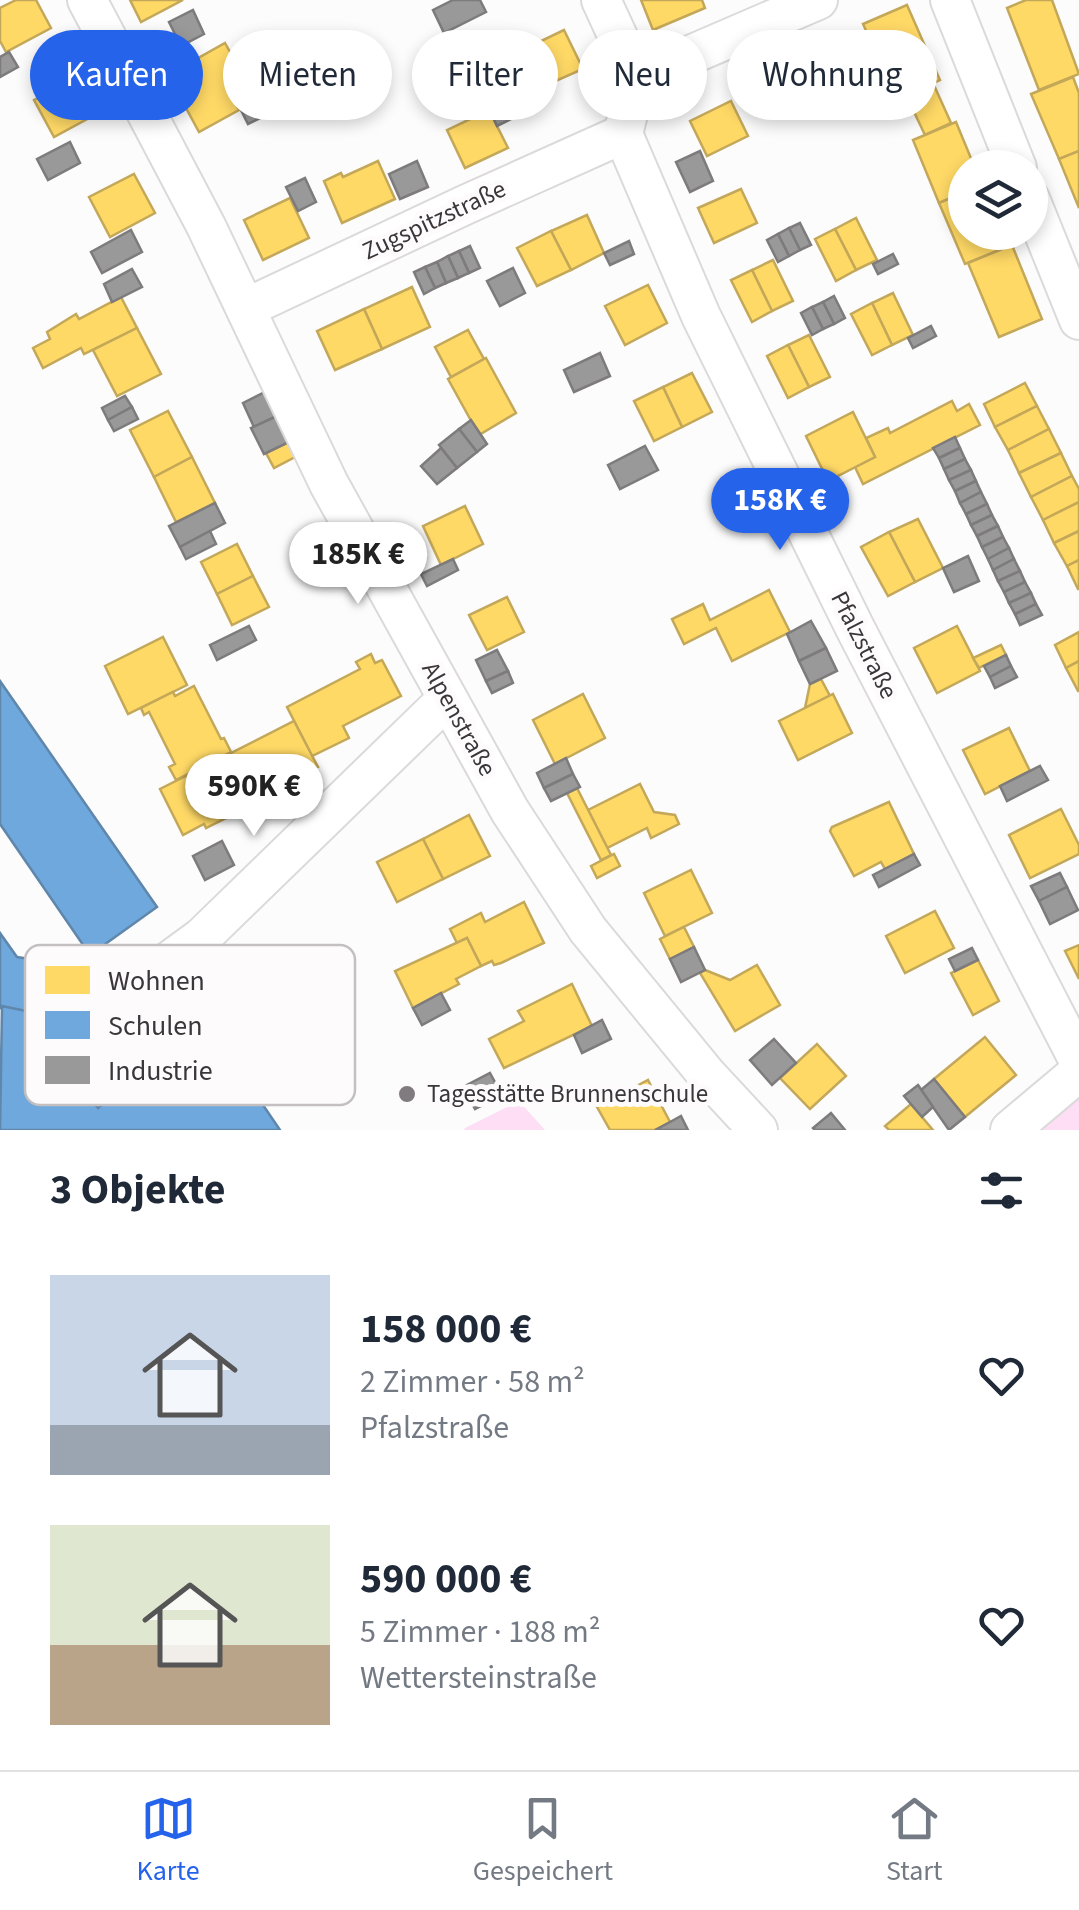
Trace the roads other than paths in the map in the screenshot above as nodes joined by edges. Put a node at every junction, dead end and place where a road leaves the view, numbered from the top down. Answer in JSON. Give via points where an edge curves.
{"nodes":[{"id":1,"x":87,"y":0,"type":"edge"},
{"id":2,"x":602,"y":0,"type":"edge"},
{"id":3,"x":818,"y":0,"type":"edge"},
{"id":4,"x":950,"y":0,"type":"edge"},
{"id":5,"x":615,"y":30,"type":"edge"},
{"id":6,"x":707,"y":48,"type":"edge"},
{"id":7,"x":626,"y":120,"type":"edge"},
{"id":8,"x":623,"y":134,"type":"junction"},
{"id":9,"x":1010,"y":150,"type":"edge"},
{"id":10,"x":1048,"y":243,"type":"edge"},
{"id":11,"x":246,"y":308,"type":"junction"},
{"id":12,"x":1079,"y":320,"type":"edge"},
{"id":13,"x":447,"y":699,"type":"junction"},
{"id":14,"x":191,"y":945,"type":"edge"},
{"id":15,"x":1079,"y":1061,"type":"edge"},
{"id":16,"x":1079,"y":1072,"type":"edge"},
{"id":17,"x":758,"y":1130,"type":"edge"},
{"id":18,"x":1010,"y":1130,"type":"edge"}],
"edges":[{"from":1,"to":11,"type":"street","name":"Alpenstraße"},
{"from":2,"to":5,"type":"street"},
{"from":3,"to":6,"type":"street"},
{"from":4,"to":9,"type":"street"},
{"from":7,"to":8,"type":"street"},
{"from":8,"to":11,"type":"street","name":"Zugspitzstraße"},
{"from":8,"to":15,"type":"street","name":"Pfalzstraße","via":[[701,316]]},
{"from":10,"to":12,"type":"street"},
{"from":11,"to":13,"type":"street","name":"Alpenstraße","via":[[329,484]]},
{"from":13,"to":14,"type":"street"},
{"from":13,"to":17,"type":"street","name":"Alpenstraße","via":[[588,930]]},
{"from":16,"to":18,"type":"street"}]}
